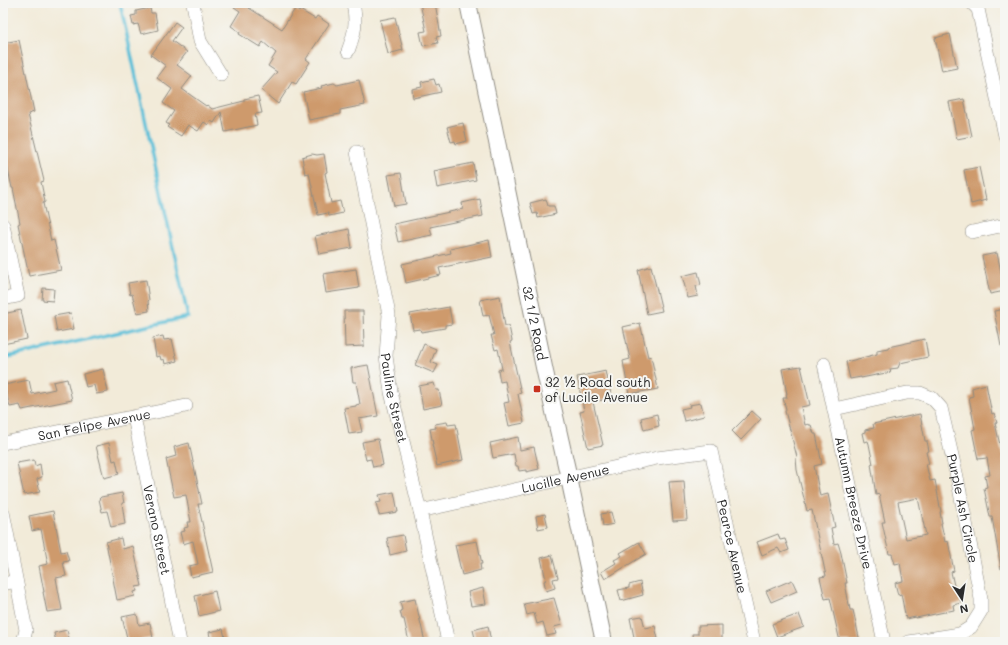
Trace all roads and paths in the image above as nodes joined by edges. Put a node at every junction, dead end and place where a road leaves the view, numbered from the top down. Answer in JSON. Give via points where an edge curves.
{"nodes":[{"id":1,"x":193,"y":3,"type":"edge"},
{"id":2,"x":353,"y":3,"type":"edge"},
{"id":3,"x":468,"y":3,"type":"edge"},
{"id":4,"x":972,"y":3,"type":"edge"},
{"id":5,"x":348,"y":51,"type":"dead end"},
{"id":6,"x":221,"y":75,"type":"dead end"},
{"id":7,"x":1005,"y":136,"type":"edge"},
{"id":8,"x":356,"y":152,"type":"dead end"},
{"id":9,"x":3,"y":225,"type":"edge"},
{"id":10,"x":1005,"y":225,"type":"edge"},
{"id":11,"x":972,"y":232,"type":"dead end"},
{"id":12,"x":3,"y":299,"type":"edge"},
{"id":13,"x":824,"y":364,"type":"dead end"},
{"id":14,"x":186,"y":406,"type":"dead end"},
{"id":15,"x":834,"y":409,"type":"junction"},
{"id":16,"x":134,"y":417,"type":"junction"},
{"id":17,"x":3,"y":444,"type":"edge"},
{"id":18,"x":711,"y":451,"type":"joint"},
{"id":19,"x":569,"y":478,"type":"junction"},
{"id":20,"x":420,"y":511,"type":"junction"},
{"id":21,"x":3,"y":512,"type":"edge"},
{"id":22,"x":16,"y":581,"type":"junction"},
{"id":23,"x":3,"y":584,"type":"edge"},
{"id":24,"x":23,"y":642,"type":"edge"},
{"id":25,"x":180,"y":642,"type":"edge"},
{"id":26,"x":448,"y":642,"type":"edge"},
{"id":27,"x":604,"y":642,"type":"edge"},
{"id":28,"x":754,"y":642,"type":"edge"},
{"id":29,"x":884,"y":642,"type":"edge"},
{"id":30,"x":909,"y":642,"type":"edge"}],
"edges":[{"from":1,"to":6,"type":"street","via":[[200,41]]},
{"from":2,"to":5,"type":"street","via":[[356,18],[354,35]]},
{"from":3,"to":19,"type":"street","name":"32 1/2 Road"},
{"from":4,"to":7,"type":"street","via":[[978,9]]},
{"from":8,"to":20,"type":"street","name":"Pauline Street","via":[[389,315],[386,356],[391,392]]},
{"from":9,"to":12,"type":"street","via":[[18,296]]},
{"from":10,"to":11,"type":"street"},
{"from":13,"to":15,"type":"street","name":"Autumn Breeze Drive"},
{"from":14,"to":16,"type":"street","name":"San Felipe Avenue"},
{"from":15,"to":29,"type":"street","name":"Autumn Breeze Drive"},
{"from":15,"to":30,"type":"street","name":"Purple Ash Circle","via":[[920,392],[932,398],[941,408],[981,599],[981,611],[971,627],[960,634]]},
{"from":16,"to":17,"type":"street","name":"San Felipe Avenue"},
{"from":16,"to":25,"type":"street","name":"Verano Street"},
{"from":18,"to":19,"type":"street","name":"Lucille Avenue","via":[[657,458]]},
{"from":18,"to":28,"type":"street","name":"Pearce Avenue"},
{"from":19,"to":20,"type":"street","name":"Lucille Avenue"},
{"from":19,"to":27,"type":"street","name":"32 1/2 Road"},
{"from":20,"to":26,"type":"street","name":"Pauline Street"},
{"from":21,"to":22,"type":"street"},
{"from":22,"to":23,"type":"street"},
{"from":22,"to":24,"type":"street","via":[[26,630]]}]}
